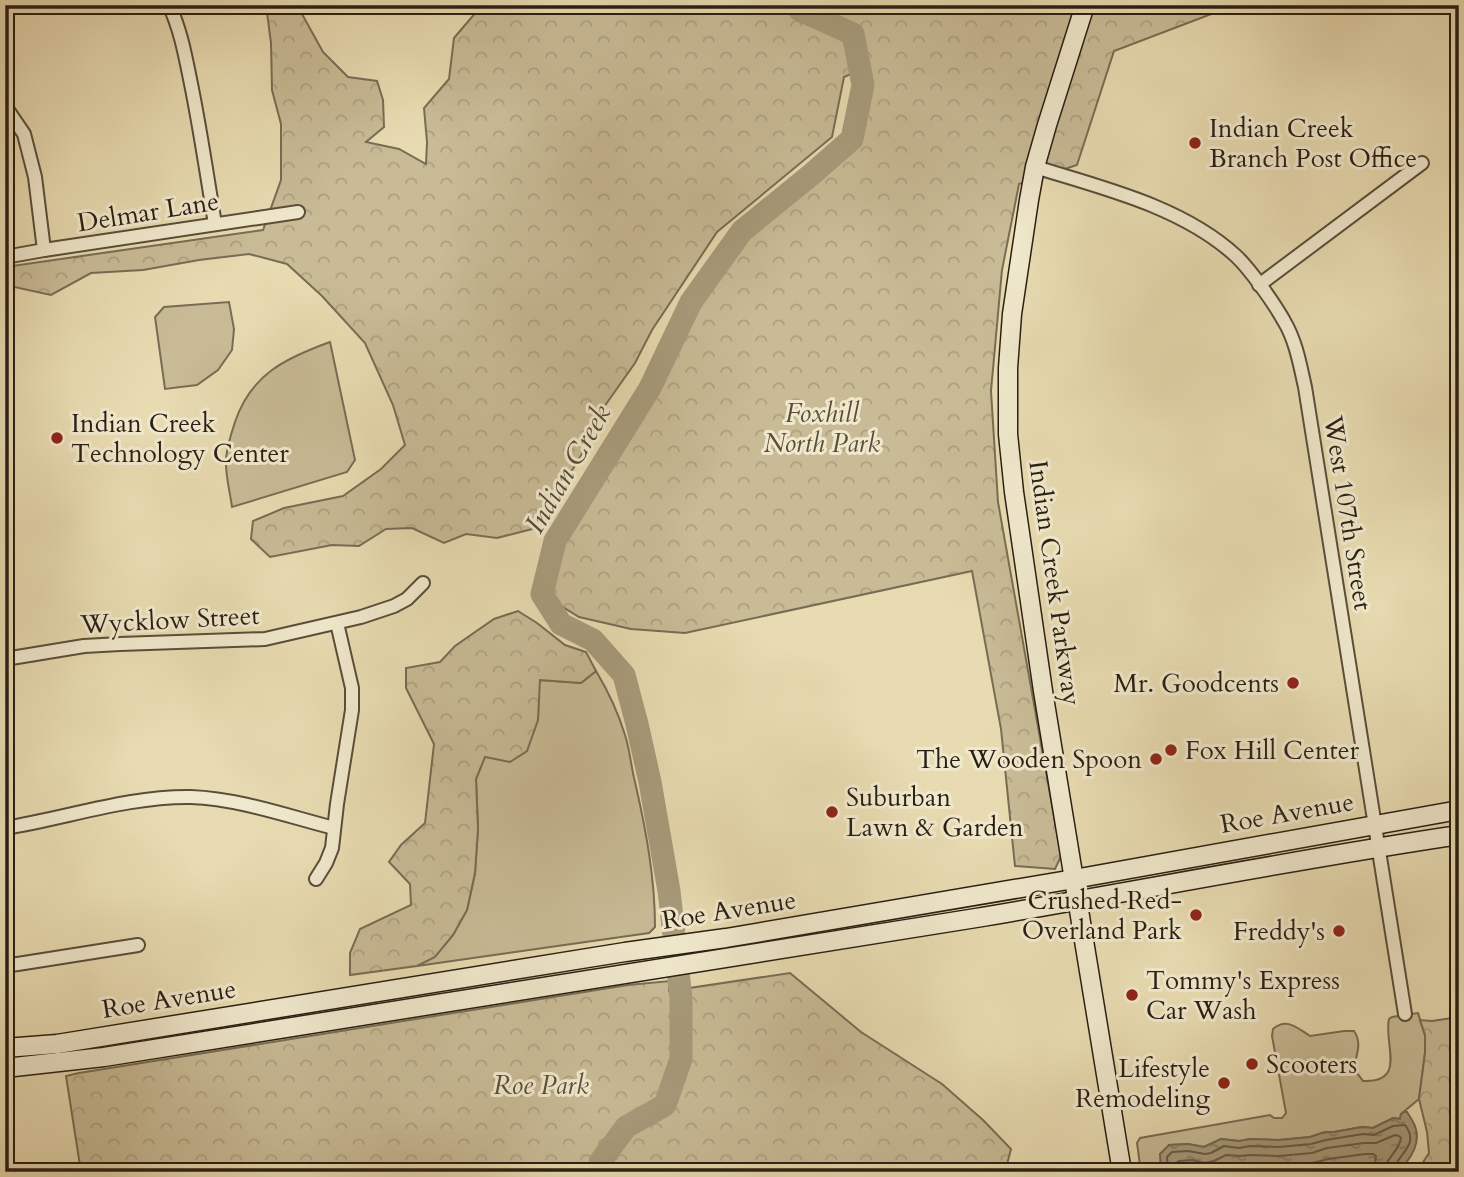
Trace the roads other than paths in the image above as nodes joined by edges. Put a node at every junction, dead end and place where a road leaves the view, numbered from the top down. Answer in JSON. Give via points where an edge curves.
{"nodes":[{"id":1,"x":169,"y":5,"type":"edge"},
{"id":2,"x":1085,"y":5,"type":"edge"},
{"id":3,"x":5,"y":106,"type":"edge"},
{"id":4,"x":1422,"y":163,"type":"dead end"},
{"id":5,"x":1035,"y":167,"type":"junction"},
{"id":6,"x":298,"y":212,"type":"dead end"},
{"id":7,"x":215,"y":224,"type":"junction"},
{"id":8,"x":44,"y":250,"type":"junction"},
{"id":9,"x":5,"y":257,"type":"edge"},
{"id":10,"x":1259,"y":285,"type":"junction"},
{"id":11,"x":423,"y":583,"type":"dead end"},
{"id":12,"x":337,"y":622,"type":"junction"},
{"id":13,"x":5,"y":659,"type":"edge"},
{"id":14,"x":1459,"y":810,"type":"edge"},
{"id":15,"x":1375,"y":824,"type":"junction"},
{"id":16,"x":5,"y":828,"type":"edge"},
{"id":17,"x":334,"y":828,"type":"junction"},
{"id":18,"x":1459,"y":835,"type":"edge"},
{"id":19,"x":1379,"y":848,"type":"junction"},
{"id":20,"x":1074,"y":879,"type":"junction"},
{"id":21,"x":316,"y":880,"type":"dead end"},
{"id":22,"x":1078,"y":901,"type":"junction"},
{"id":23,"x":138,"y":945,"type":"dead end"},
{"id":24,"x":5,"y":966,"type":"edge"},
{"id":25,"x":363,"y":994,"type":"junction"},
{"id":26,"x":1405,"y":1014,"type":"dead end"},
{"id":27,"x":361,"y":1016,"type":"junction"},
{"id":28,"x":5,"y":1048,"type":"edge"},
{"id":29,"x":5,"y":1068,"type":"edge"},
{"id":30,"x":1122,"y":1172,"type":"edge"}],
"edges":[{"from":1,"to":7,"type":"street","via":[[192,90]]},
{"from":2,"to":5,"type":"main road","name":"Indian Creek Parkway"},
{"from":3,"to":8,"type":"street","via":[[24,134],[33,166]]},
{"from":4,"to":10,"type":"street"},
{"from":5,"to":10,"type":"street","name":"West 107th Street","via":[[1180,217],[1237,257]]},
{"from":5,"to":20,"type":"main road","name":"Indian Creek Parkway","via":[[1012,314],[1008,434]]},
{"from":6,"to":7,"type":"street","name":"Delmar Lane"},
{"from":7,"to":8,"type":"street","name":"Delmar Lane"},
{"from":8,"to":9,"type":"street","name":"Delmar Lane"},
{"from":10,"to":15,"type":"street","name":"West 107th Street","via":[[1284,321],[1305,387]]},
{"from":11,"to":12,"type":"street","name":"Wycklow Street","via":[[394,606]]},
{"from":12,"to":13,"type":"street","name":"Wycklow Street","via":[[265,639],[96,645]]},
{"from":12,"to":17,"type":"street","via":[[352,688],[352,710]]},
{"from":14,"to":15,"type":"main road","name":"Roe Avenue"},
{"from":15,"to":19,"type":"street","name":"West 107th Street"},
{"from":15,"to":20,"type":"main road","name":"Roe Avenue"},
{"from":16,"to":17,"type":"street","via":[[132,802],[192,797],[240,803]]},
{"from":17,"to":21,"type":"street","via":[[326,863]]},
{"from":18,"to":19,"type":"main road","name":"Roe Avenue"},
{"from":19,"to":22,"type":"main road","name":"Roe Avenue"},
{"from":19,"to":26,"type":"street","name":"West 107th Street"},
{"from":20,"to":22,"type":"main road","name":"Indian Creek Parkway"},
{"from":20,"to":25,"type":"main road","name":"Roe Avenue"},
{"from":22,"to":27,"type":"main road","name":"Roe Avenue"},
{"from":22,"to":30,"type":"main road","name":"Indian Creek Parkway"},
{"from":23,"to":24,"type":"street"},
{"from":25,"to":27,"type":"main road"},
{"from":25,"to":28,"type":"main road","name":"Roe Avenue","via":[[57,1044]]},
{"from":27,"to":29,"type":"main road","name":"Roe Avenue"}]}
